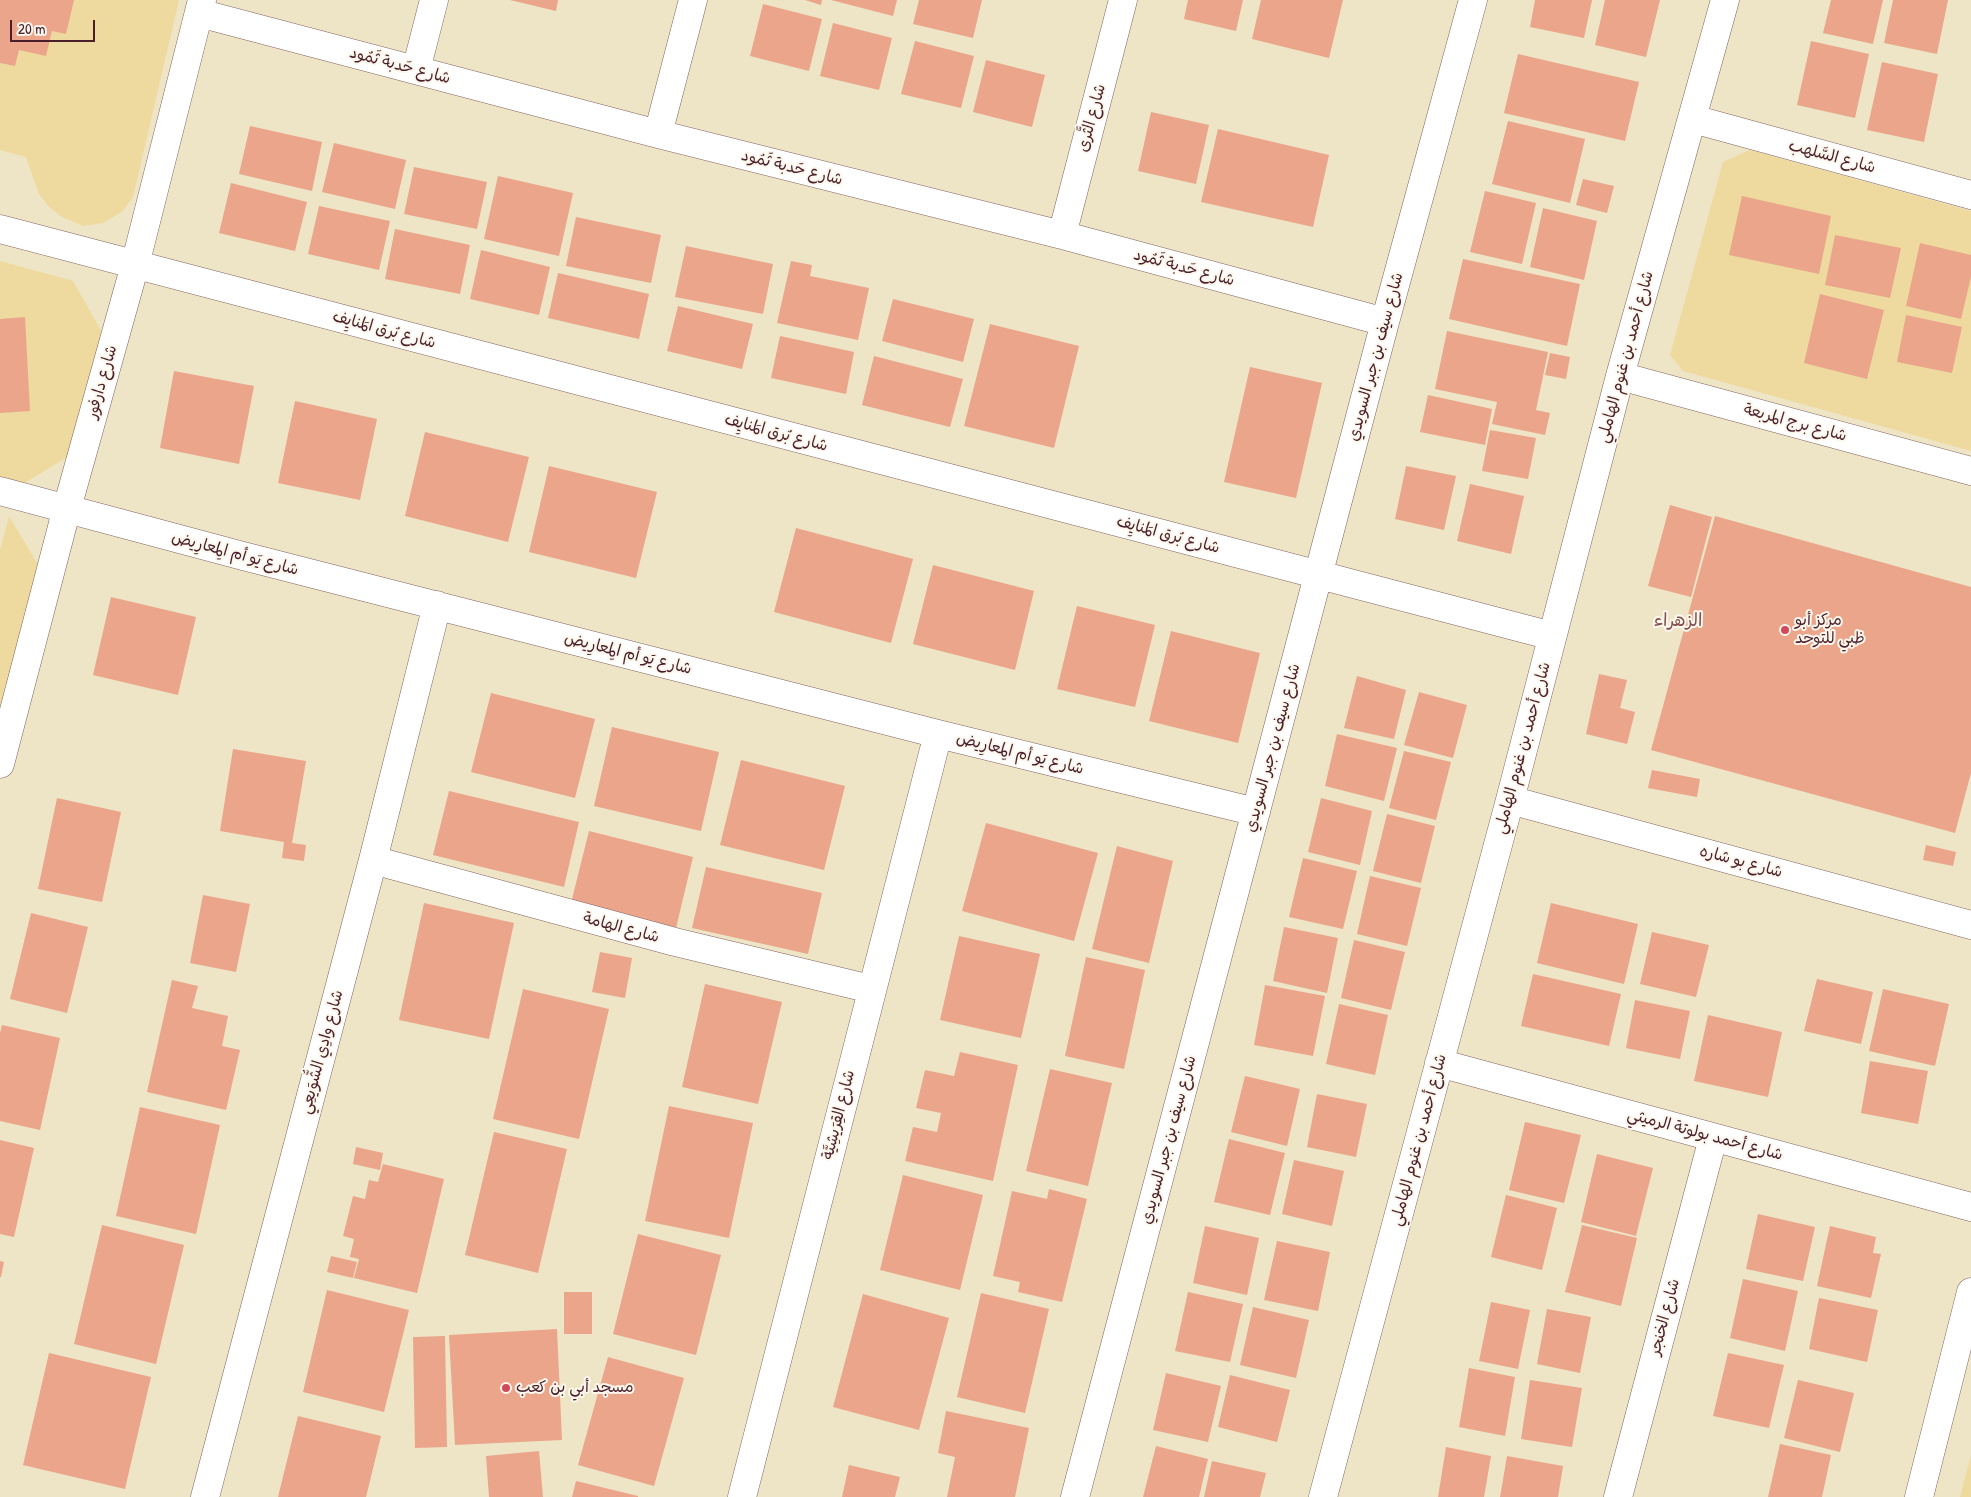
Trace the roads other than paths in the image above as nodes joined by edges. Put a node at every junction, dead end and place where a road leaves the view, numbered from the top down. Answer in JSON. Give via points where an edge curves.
{"nodes":[{"id":1,"x":434,"y":0,"type":"edge"},
{"id":2,"x":693,"y":0,"type":"edge"},
{"id":3,"x":1123,"y":0,"type":"edge"},
{"id":4,"x":1473,"y":0,"type":"edge"},
{"id":5,"x":1725,"y":0,"type":"edge"},
{"id":6,"x":200,"y":7,"type":"edge"},
{"id":7,"x":416,"y":70,"type":"junction"},
{"id":8,"x":1693,"y":119,"type":"junction"},
{"id":9,"x":658,"y":134,"type":"junction"},
{"id":10,"x":1970,"y":192,"type":"edge"},
{"id":11,"x":0,"y":229,"type":"edge"},
{"id":12,"x":1062,"y":235,"type":"junction"},
{"id":13,"x":135,"y":265,"type":"junction"},
{"id":14,"x":1385,"y":322,"type":"junction"},
{"id":15,"x":1620,"y":376,"type":"junction"},
{"id":16,"x":1971,"y":471,"type":"edge"},
{"id":17,"x":0,"y":491,"type":"edge"},
{"id":18,"x":67,"y":508,"type":"junction"},
{"id":19,"x":1319,"y":575,"type":"junction"},
{"id":20,"x":436,"y":605,"type":"junction"},
{"id":21,"x":1552,"y":636,"type":"junction"},
{"id":22,"x":938,"y":734,"type":"junction"},
{"id":23,"x":0,"y":764,"type":"edge"},
{"id":24,"x":1510,"y":800,"type":"junction"},
{"id":25,"x":1256,"y":812,"type":"junction"},
{"id":26,"x":373,"y":860,"type":"junction"},
{"id":27,"x":1971,"y":925,"type":"edge"},
{"id":28,"x":871,"y":989,"type":"junction"},
{"id":29,"x":1439,"y":1063,"type":"junction"},
{"id":30,"x":1713,"y":1138,"type":"junction"},
{"id":31,"x":1971,"y":1207,"type":"edge"},
{"id":32,"x":1971,"y":1292,"type":"edge"},
{"id":33,"x":205,"y":1497,"type":"edge"},
{"id":34,"x":742,"y":1497,"type":"edge"},
{"id":35,"x":1075,"y":1497,"type":"edge"},
{"id":36,"x":1323,"y":1497,"type":"edge"},
{"id":37,"x":1618,"y":1497,"type":"edge"},
{"id":38,"x":1919,"y":1497,"type":"edge"}],
"edges":[{"from":1,"to":7,"type":"street"},
{"from":2,"to":9,"type":"street"},
{"from":3,"to":12,"type":"street","name":"شارع الثَّرى"},
{"from":4,"to":14,"type":"street","name":"شارع سيف بن جبر السويدي"},
{"from":5,"to":8,"type":"street","name":"شارع أحمد بن غنوم الهاملي"},
{"from":6,"to":7,"type":"street","name":"شارع حَدبة ثَمُود"},
{"from":6,"to":13,"type":"street","name":"شارع دارفور"},
{"from":7,"to":9,"type":"street","name":"شارع حَدبة ثَمُود"},
{"from":8,"to":10,"type":"street","name":"شارع السَّلهب"},
{"from":8,"to":15,"type":"street","name":"شارع أحمد بن غنوم الهاملي"},
{"from":9,"to":12,"type":"street","name":"شارع حَدبة ثَمُود"},
{"from":11,"to":13,"type":"street","name":"شارع بُرق المَنايِف"},
{"from":12,"to":14,"type":"street","name":"شارع حَدبة ثَمُود"},
{"from":13,"to":18,"type":"street","name":"شارع دارفور"},
{"from":13,"to":19,"type":"street","name":"شارع بُرق المَنايِف"},
{"from":14,"to":19,"type":"street","name":"شارع سيف بن جبر السويدي"},
{"from":15,"to":16,"type":"street","name":"شارع برج المربعة"},
{"from":15,"to":21,"type":"street","name":"شارع أحمد بن غنوم الهاملي"},
{"from":17,"to":18,"type":"street","name":"شارع يَو أم المِعارِيض"},
{"from":18,"to":20,"type":"street","name":"شارع يَو أم المِعارِيض"},
{"from":18,"to":23,"type":"street","name":"شارع دارفور"},
{"from":19,"to":21,"type":"street","name":"شارع بُرق المَنايِف"},
{"from":19,"to":25,"type":"street","name":"شارع سيف بن جبر السويدي"},
{"from":20,"to":22,"type":"street","name":"شارع يَو أم المِعارِيض"},
{"from":20,"to":26,"type":"street","name":"شارع وادِي الشُّوَيعِي"},
{"from":21,"to":24,"type":"street","name":"شارع أحمد بن غنوم الهاملي"},
{"from":22,"to":25,"type":"street","name":"شارع يَو أم المِعارِيض"},
{"from":22,"to":28,"type":"street","name":"شارع القِرَيشِيَّة"},
{"from":24,"to":27,"type":"street","name":"شارع بو شاره"},
{"from":24,"to":29,"type":"street","name":"شارع أحمد بن غنوم الهاملي"},
{"from":25,"to":35,"type":"street","name":"شارع سيف بن جبر السويدي"},
{"from":26,"to":28,"type":"street","name":"شارع الهامة","via":[[675,942]]},
{"from":26,"to":33,"type":"street","name":"شارع وادِي الشُّوَيعِي"},
{"from":28,"to":34,"type":"street","name":"شارع القِرَيشِيَّة"},
{"from":29,"to":30,"type":"street","name":"شارع أحمد بولوتة الرميثي"},
{"from":29,"to":36,"type":"street","name":"شارع أحمد بن غنوم الهاملي"},
{"from":30,"to":31,"type":"street","name":"شارع أحمد بولوتة الرميثي"},
{"from":30,"to":37,"type":"street","name":"شارع الخنجر"},
{"from":32,"to":38,"type":"street"}]}
